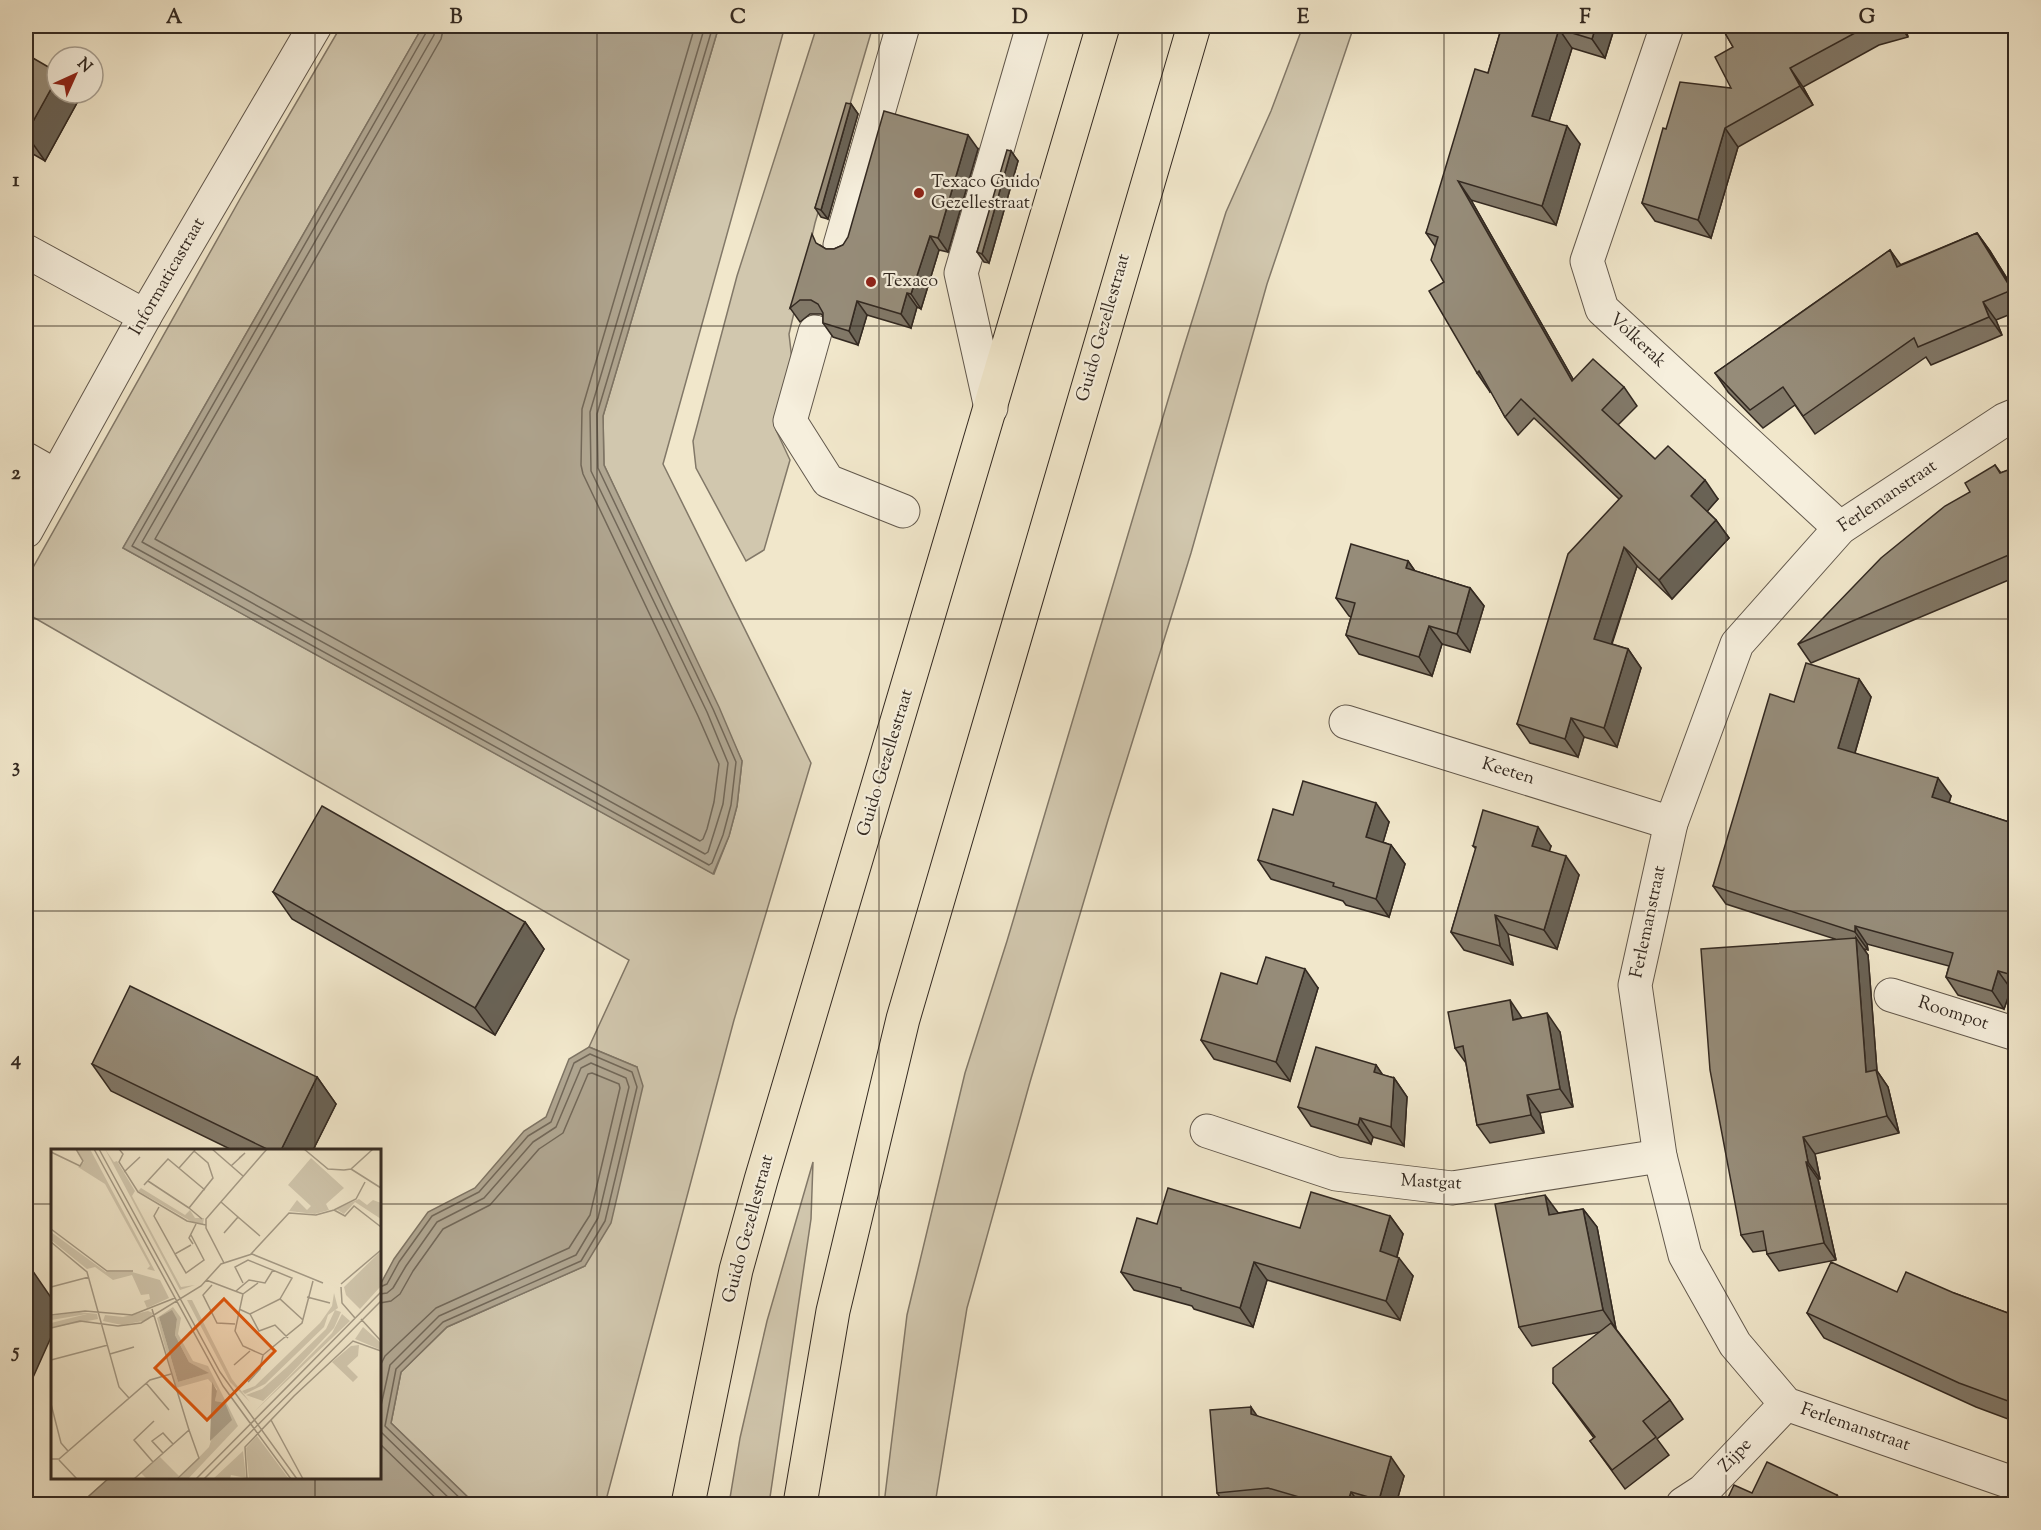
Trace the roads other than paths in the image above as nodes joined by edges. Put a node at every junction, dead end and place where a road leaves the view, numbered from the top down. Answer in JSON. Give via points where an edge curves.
{"nodes":[{"id":1,"x":315,"y":26,"type":"edge"},
{"id":2,"x":903,"y":26,"type":"edge"},
{"id":3,"x":1030,"y":26,"type":"edge"},
{"id":4,"x":1103,"y":26,"type":"edge"},
{"id":5,"x":1194,"y":26,"type":"edge"},
{"id":6,"x":1668,"y":26,"type":"edge"},
{"id":7,"x":840,"y":245,"type":"edge"},
{"id":8,"x":26,"y":251,"type":"edge"},
{"id":9,"x":145,"y":316,"type":"junction"},
{"id":10,"x":815,"y":332,"type":"dead end"},
{"id":11,"x":991,"y":408,"type":"junction"},
{"id":12,"x":2016,"y":415,"type":"edge"},
{"id":13,"x":26,"y":459,"type":"edge"},
{"id":14,"x":56,"y":476,"type":"junction"},
{"id":15,"x":903,"y":511,"type":"dead end"},
{"id":16,"x":28,"y":521,"type":"edge"},
{"id":17,"x":1840,"y":528,"type":"junction"},
{"id":18,"x":1346,"y":722,"type":"dead end"},
{"id":19,"x":1671,"y":823,"type":"junction"},
{"id":20,"x":1892,"y":995,"type":"dead end"},
{"id":21,"x":2016,"y":1034,"type":"edge"},
{"id":22,"x":1207,"y":1131,"type":"dead end"},
{"id":23,"x":1660,"y":1156,"type":"junction"},
{"id":24,"x":1786,"y":1404,"type":"junction"},
{"id":25,"x":2016,"y":1484,"type":"edge"},
{"id":26,"x":688,"y":1504,"type":"edge"},
{"id":27,"x":800,"y":1504,"type":"edge"},
{"id":28,"x":1683,"y":1504,"type":"edge"}],
"edges":[{"from":1,"to":9,"type":"street","name":"Informaticastraat"},
{"from":2,"to":7,"type":"street"},
{"from":3,"to":11,"type":"street","via":[[961,273]]},
{"from":4,"to":11,"type":"main road","name":"Guido Gezellestraat"},
{"from":5,"to":27,"type":"main road","name":"Guido Gezellestraat","via":[[903,1019],[833,1311]]},
{"from":6,"to":17,"type":"street","name":"Volkerak","via":[[1587,261],[1602,309]]},
{"from":8,"to":9,"type":"street"},
{"from":9,"to":14,"type":"street","name":"Informaticastraat"},
{"from":10,"to":15,"type":"street","via":[[790,420],[828,481]]},
{"from":11,"to":26,"type":"main road","name":"Guido Gezellestraat","via":[[736,1270]]},
{"from":12,"to":17,"type":"street","name":"Ferlemanstraat"},
{"from":13,"to":14,"type":"street"},
{"from":14,"to":16,"type":"street","name":"Informaticastraat"},
{"from":17,"to":19,"type":"street","name":"Ferlemanstraat","via":[[1737,644]]},
{"from":18,"to":19,"type":"street","name":"Keeten"},
{"from":19,"to":23,"type":"street","name":"Ferlemanstraat","via":[[1635,985]]},
{"from":20,"to":21,"type":"street","name":"Roompot"},
{"from":22,"to":23,"type":"street","name":"Mastgat","via":[[1336,1174],[1452,1188]]},
{"from":23,"to":24,"type":"street","name":"Ferlemanstraat","via":[[1685,1255],[1735,1344]]},
{"from":24,"to":25,"type":"street","name":"Ferlemanstraat"},
{"from":24,"to":28,"type":"street","name":"Zijpe","via":[[1703,1491]]}]}
